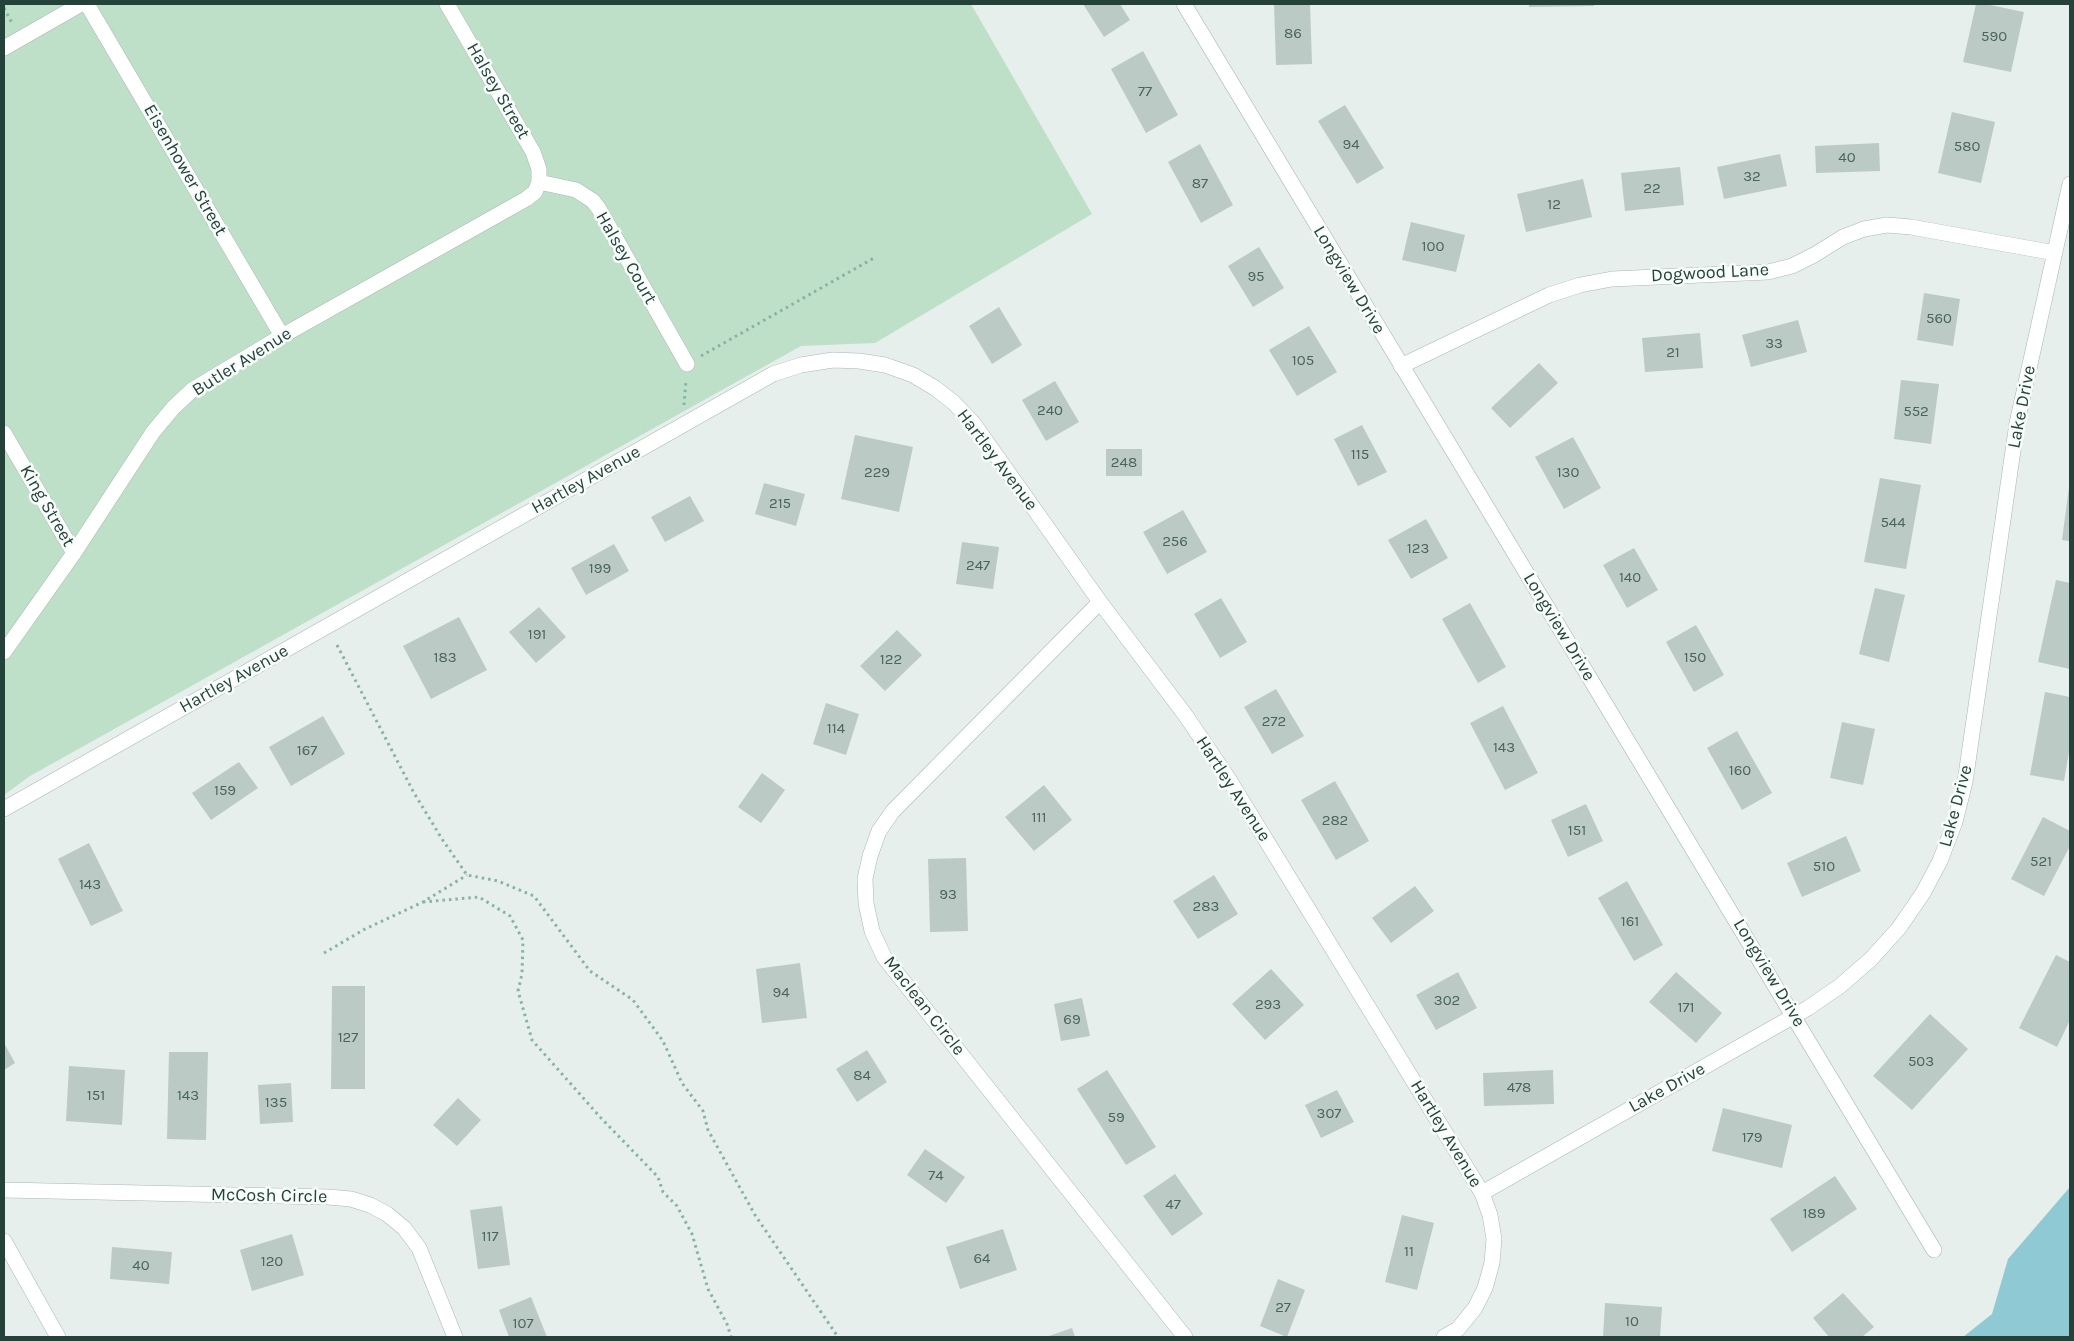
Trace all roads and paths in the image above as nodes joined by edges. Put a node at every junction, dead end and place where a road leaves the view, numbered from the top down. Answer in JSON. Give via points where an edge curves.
{"nodes":[{"id":1,"x":81,"y":4,"type":"edge"},
{"id":2,"x":87,"y":4,"type":"edge"},
{"id":3,"x":447,"y":4,"type":"edge"},
{"id":4,"x":1184,"y":4,"type":"edge"},
{"id":5,"x":4,"y":48,"type":"edge"},
{"id":6,"x":539,"y":182,"type":"junction"},
{"id":7,"x":2070,"y":184,"type":"edge"},
{"id":8,"x":2055,"y":253,"type":"junction"},
{"id":9,"x":874,"y":258,"type":"dead end"},
{"id":10,"x":282,"y":336,"type":"junction"},
{"id":11,"x":687,"y":364,"type":"junction"},
{"id":12,"x":1400,"y":366,"type":"junction"},
{"id":13,"x":684,"y":405,"type":"dead end"},
{"id":14,"x":4,"y":433,"type":"edge"},
{"id":15,"x":74,"y":553,"type":"junction"},
{"id":16,"x":1100,"y":602,"type":"junction"},
{"id":17,"x":337,"y":645,"type":"dead end"},
{"id":18,"x":4,"y":652,"type":"edge"},
{"id":19,"x":4,"y":809,"type":"edge"},
{"id":20,"x":467,"y":875,"type":"junction"},
{"id":21,"x":423,"y":902,"type":"junction"},
{"id":22,"x":324,"y":953,"type":"dead end"},
{"id":23,"x":1795,"y":1016,"type":"junction"},
{"id":24,"x":4,"y":1190,"type":"edge"},
{"id":25,"x":1482,"y":1193,"type":"junction"},
{"id":26,"x":4,"y":1241,"type":"edge"},
{"id":27,"x":1934,"y":1250,"type":"dead end"},
{"id":28,"x":58,"y":1337,"type":"edge"},
{"id":29,"x":456,"y":1337,"type":"edge"},
{"id":30,"x":731,"y":1337,"type":"edge"},
{"id":31,"x":838,"y":1337,"type":"edge"},
{"id":32,"x":1185,"y":1337,"type":"edge"},
{"id":33,"x":1444,"y":1337,"type":"edge"}],
"edges":[{"from":1,"to":5,"type":"street"},
{"from":2,"to":10,"type":"street","name":"Eisenhower Street"},
{"from":3,"to":6,"type":"street","name":"Halsey Street","via":[[533,152],[539,169]]},
{"from":4,"to":12,"type":"street","name":"Longview Drive"},
{"from":6,"to":10,"type":"street","name":"Butler Avenue","via":[[535,192],[526,199]]},
{"from":6,"to":11,"type":"street","name":"Halsey Court","via":[[576,190],[596,205]]},
{"from":7,"to":8,"type":"street","name":"Lake Drive"},
{"from":8,"to":12,"type":"street","name":"Dogwood Lane","via":[[1911,227],[1888,225],[1864,229],[1792,266],[1768,272],[1612,279],[1580,285],[1549,295]]},
{"from":8,"to":23,"type":"street","name":"Lake Drive","via":[[2017,423],[1965,782],[1955,822],[1940,861],[1899,928],[1840,986]]},
{"from":9,"to":11,"type":"path"},
{"from":10,"to":15,"type":"street","name":"Butler Avenue","via":[[192,390],[173,408],[153,432]]},
{"from":11,"to":13,"type":"path"},
{"from":12,"to":23,"type":"street","name":"Longview Drive"},
{"from":14,"to":15,"type":"street","name":"King Street"},
{"from":15,"to":18,"type":"street","name":"Butler Avenue"},
{"from":16,"to":19,"type":"street","name":"Hartley Avenue","via":[[974,424],[954,403],[913,375],[885,365],[833,360],[801,365],[765,379]]},
{"from":16,"to":25,"type":"street","name":"Hartley Avenue","via":[[1228,778]]},
{"from":16,"to":32,"type":"street","name":"Maclean Circle","via":[[893,811],[879,831],[870,856],[865,879],[866,904],[872,932],[884,957]]},
{"from":17,"to":20,"type":"path","via":[[414,794]]},
{"from":20,"to":21,"type":"path"},
{"from":20,"to":31,"type":"path","via":[[498,881],[534,896],[590,972],[633,1000],[663,1041],[682,1083],[703,1111],[708,1130],[755,1215]]},
{"from":21,"to":22,"type":"path"},
{"from":21,"to":30,"type":"path","via":[[480,897],[510,916],[523,940],[518,991],[532,1040],[658,1177],[663,1192],[677,1206],[692,1234],[708,1289]]},
{"from":23,"to":25,"type":"street","name":"Lake Drive"},
{"from":23,"to":27,"type":"street","name":"Longview Drive"},
{"from":24,"to":29,"type":"street","name":"McCosh Circle","via":[[328,1197],[370,1205],[404,1228],[419,1248]]},
{"from":25,"to":33,"type":"street","name":"Hartley Avenue","via":[[1494,1239],[1485,1288],[1475,1308],[1458,1329]]},
{"from":26,"to":28,"type":"street"}]}
